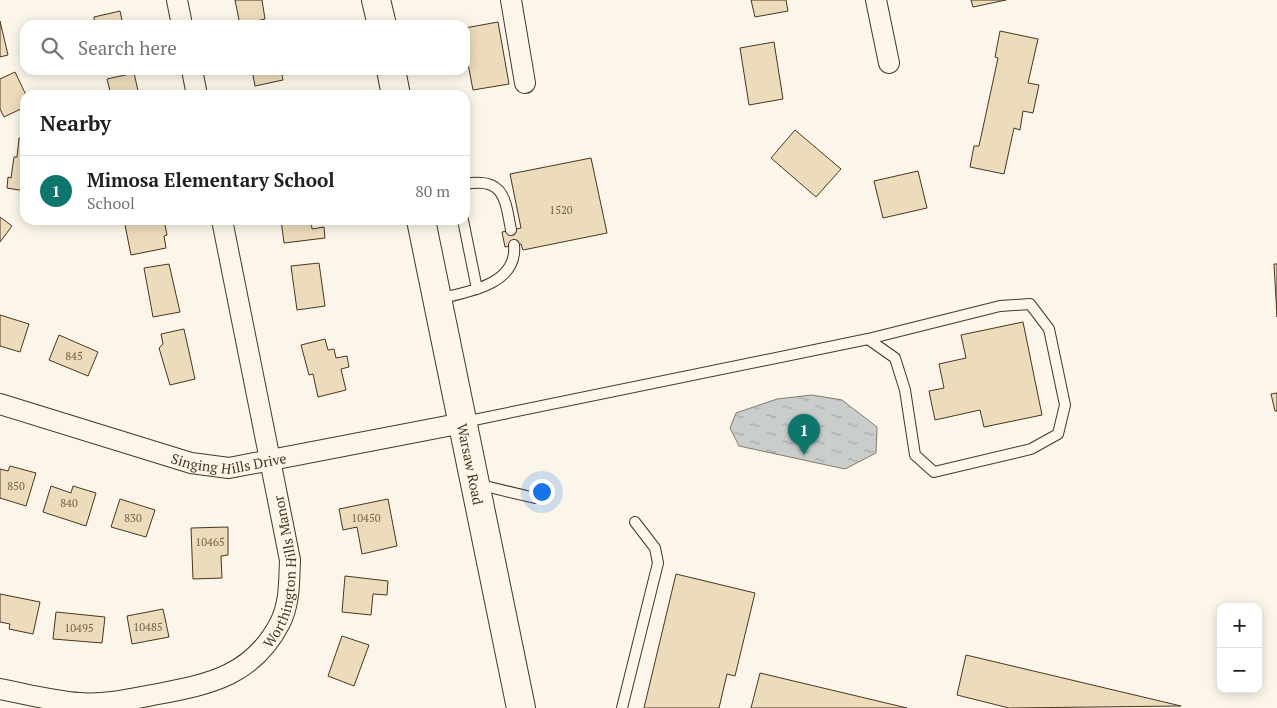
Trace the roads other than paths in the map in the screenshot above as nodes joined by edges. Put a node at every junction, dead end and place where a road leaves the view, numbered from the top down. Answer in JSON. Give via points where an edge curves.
{"nodes":[{"id":1,"x":177,"y":0,"type":"edge"},
{"id":2,"x":376,"y":0,"type":"edge"},
{"id":3,"x":511,"y":0,"type":"edge"},
{"id":4,"x":876,"y":0,"type":"edge"},
{"id":5,"x":181,"y":20,"type":"edge"},
{"id":6,"x":381,"y":20,"type":"edge"},
{"id":7,"x":889,"y":63,"type":"dead end"},
{"id":8,"x":193,"y":75,"type":"edge"},
{"id":9,"x":392,"y":75,"type":"edge"},
{"id":10,"x":525,"y":83,"type":"dead end"},
{"id":11,"x":195,"y":90,"type":"edge"},
{"id":12,"x":395,"y":90,"type":"edge"},
{"id":13,"x":470,"y":183,"type":"edge"},
{"id":14,"x":223,"y":225,"type":"edge"},
{"id":15,"x":422,"y":225,"type":"edge"},
{"id":16,"x":464,"y":225,"type":"edge"},
{"id":17,"x":511,"y":230,"type":"dead end"},
{"id":18,"x":514,"y":245,"type":"dead end"},
{"id":19,"x":477,"y":289,"type":"junction"},
{"id":20,"x":438,"y":300,"type":"junction"},
{"id":21,"x":868,"y":339,"type":"junction"},
{"id":22,"x":0,"y":404,"type":"edge"},
{"id":23,"x":463,"y":423,"type":"junction"},
{"id":24,"x":270,"y":461,"type":"junction"},
{"id":25,"x":476,"y":488,"type":"junction"},
{"id":26,"x":535,"y":498,"type":"dead end"},
{"id":27,"x":635,"y":522,"type":"dead end"},
{"id":28,"x":0,"y":689,"type":"edge"},
{"id":29,"x":521,"y":708,"type":"edge"},
{"id":30,"x":622,"y":708,"type":"edge"}],
"edges":[{"from":1,"to":5,"type":"street"},
{"from":2,"to":6,"type":"street"},
{"from":3,"to":10,"type":"street"},
{"from":4,"to":7,"type":"street"},
{"from":8,"to":11,"type":"street"},
{"from":9,"to":12,"type":"street"},
{"from":13,"to":17,"type":"lane","via":[[490,183],[499,189],[505,200]]},
{"from":14,"to":24,"type":"street","name":"Worthington Hills Manor"},
{"from":15,"to":20,"type":"street","name":"Warsaw Road"},
{"from":16,"to":19,"type":"lane"},
{"from":18,"to":19,"type":"lane","via":[[515,256],[509,268],[498,280]]},
{"from":19,"to":20,"type":"lane"},
{"from":20,"to":23,"type":"street","name":"Warsaw Road"},
{"from":21,"to":21,"type":"lane","via":[[895,358],[905,390],[915,455],[934,472],[1031,449],[1058,434],[1065,404],[1049,329],[1030,304],[1000,306]]},
{"from":21,"to":23,"type":"lane"},
{"from":22,"to":24,"type":"street","name":"Singing Hills Drive","via":[[191,463],[229,468]]},
{"from":23,"to":24,"type":"street","name":"Singing Hills Drive"},
{"from":23,"to":25,"type":"street","name":"Warsaw Road"},
{"from":24,"to":28,"type":"street","name":"Worthington Hills Manor","via":[[290,560],[289,597],[281,622],[268,644],[250,662],[230,675],[204,685],[128,700],[80,703]]},
{"from":25,"to":26,"type":"lane","via":[[489,487]]},
{"from":25,"to":29,"type":"street","name":"Warsaw Road"},
{"from":27,"to":30,"type":"lane","via":[[655,548],[658,563]]}]}
